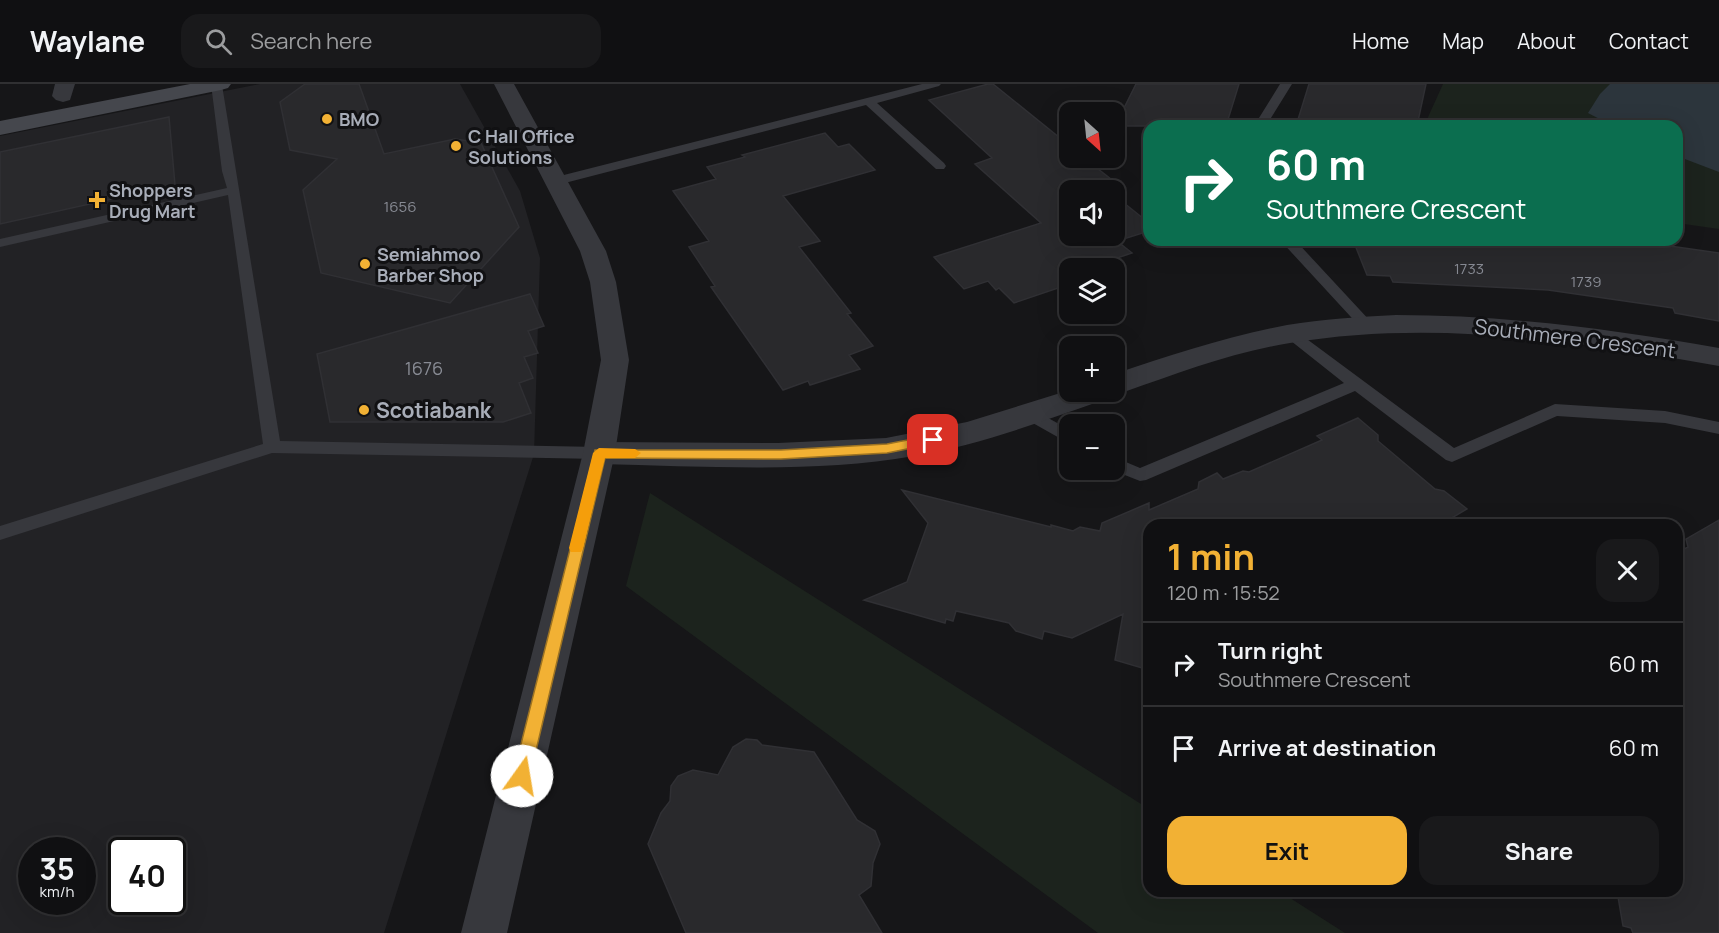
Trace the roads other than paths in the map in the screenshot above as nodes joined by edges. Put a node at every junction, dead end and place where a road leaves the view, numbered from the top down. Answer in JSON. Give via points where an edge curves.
{"nodes":[{"id":1,"x":124,"y":84,"type":"edge"},
{"id":2,"x":504,"y":84,"type":"edge"},
{"id":3,"x":935,"y":84,"type":"edge"},
{"id":4,"x":1286,"y":84,"type":"edge"},
{"id":5,"x":218,"y":85,"type":"edge"},
{"id":6,"x":64,"y":90,"type":"edge"},
{"id":7,"x":868,"y":101,"type":"junction"},
{"id":8,"x":0,"y":108,"type":"edge"},
{"id":9,"x":0,"y":118,"type":"edge"},
{"id":10,"x":1262,"y":120,"type":"edge"},
{"id":11,"x":0,"y":128,"type":"edge"},
{"id":12,"x":940,"y":166,"type":"dead end"},
{"id":13,"x":557,"y":181,"type":"junction"},
{"id":14,"x":234,"y":190,"type":"junction"},
{"id":15,"x":0,"y":243,"type":"edge"},
{"id":16,"x":1293,"y":246,"type":"edge"},
{"id":17,"x":1367,"y":326,"type":"junction"},
{"id":18,"x":1291,"y":334,"type":"junction"},
{"id":19,"x":1719,"y":357,"type":"edge"},
{"id":20,"x":1125,"y":381,"type":"edge"},
{"id":21,"x":1356,"y":384,"type":"junction"},
{"id":22,"x":1066,"y":402,"type":"edge"},
{"id":23,"x":1030,"y":414,"type":"junction"},
{"id":24,"x":1719,"y":428,"type":"edge"},
{"id":25,"x":1059,"y":431,"type":"edge"},
{"id":26,"x":272,"y":447,"type":"junction"},
{"id":27,"x":599,"y":453,"type":"junction"},
{"id":28,"x":1125,"y":468,"type":"edge"},
{"id":29,"x":0,"y":533,"type":"edge"},
{"id":30,"x":484,"y":933,"type":"edge"}],
"edges":[{"from":1,"to":6,"type":"main road"},
{"from":2,"to":13,"type":"street"},
{"from":3,"to":7,"type":"lane"},
{"from":4,"to":10,"type":"lane"},
{"from":5,"to":11,"type":"main road"},
{"from":5,"to":14,"type":"lane","via":[[228,171]]},
{"from":6,"to":8,"type":"main road"},
{"from":6,"to":9,"type":"main road","via":[[56,103],[44,109]]},
{"from":7,"to":12,"type":"lane"},
{"from":7,"to":13,"type":"lane"},
{"from":13,"to":27,"type":"street","via":[[593,251],[609,312],[615,360]]},
{"from":14,"to":15,"type":"lane"},
{"from":14,"to":26,"type":"lane"},
{"from":16,"to":17,"type":"lane"},
{"from":17,"to":18,"type":"street","name":"Southmere Crescent"},
{"from":17,"to":19,"type":"street","name":"Southmere Crescent","via":[[1540,330]]},
{"from":18,"to":20,"type":"street","name":"Southmere Crescent","via":[[1217,350]]},
{"from":18,"to":21,"type":"lane"},
{"from":21,"to":24,"type":"lane","via":[[1452,456],[1555,410],[1665,417]]},
{"from":21,"to":28,"type":"lane","via":[[1140,475]]},
{"from":22,"to":23,"type":"street"},
{"from":23,"to":25,"type":"lane"},
{"from":23,"to":27,"type":"street","via":[[979,431],[887,449],[781,454]]},
{"from":26,"to":27,"type":"lane"},
{"from":26,"to":29,"type":"lane"},
{"from":27,"to":30,"type":"street"}]}
